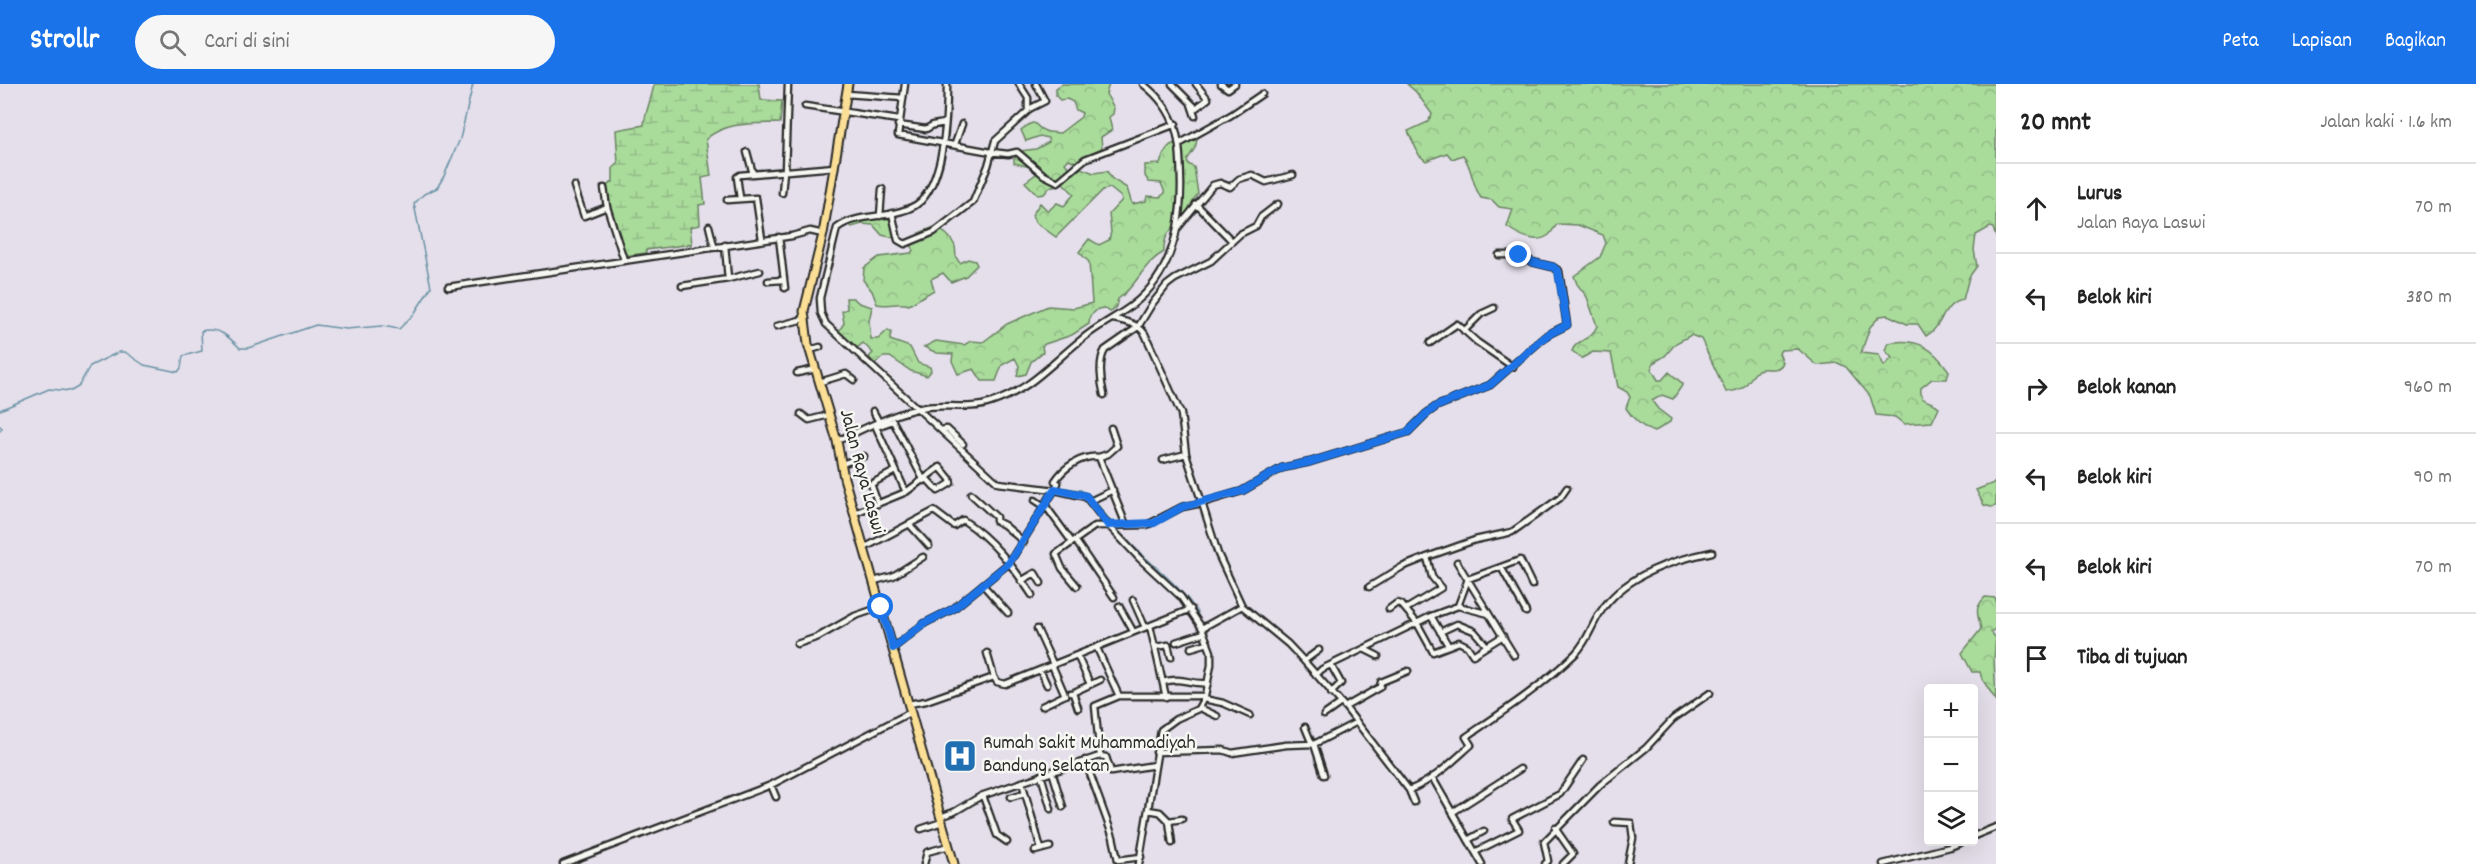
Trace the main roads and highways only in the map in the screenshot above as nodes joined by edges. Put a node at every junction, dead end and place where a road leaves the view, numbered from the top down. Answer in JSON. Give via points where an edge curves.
{"nodes":[{"id":1,"x":848,"y":84,"type":"edge"},
{"id":2,"x":954,"y":864,"type":"edge"}],
"edges":[{"from":1,"to":2,"type":"main road","name":"Jalan Raya Laswi","via":[[825,226],[804,319]]}]}
